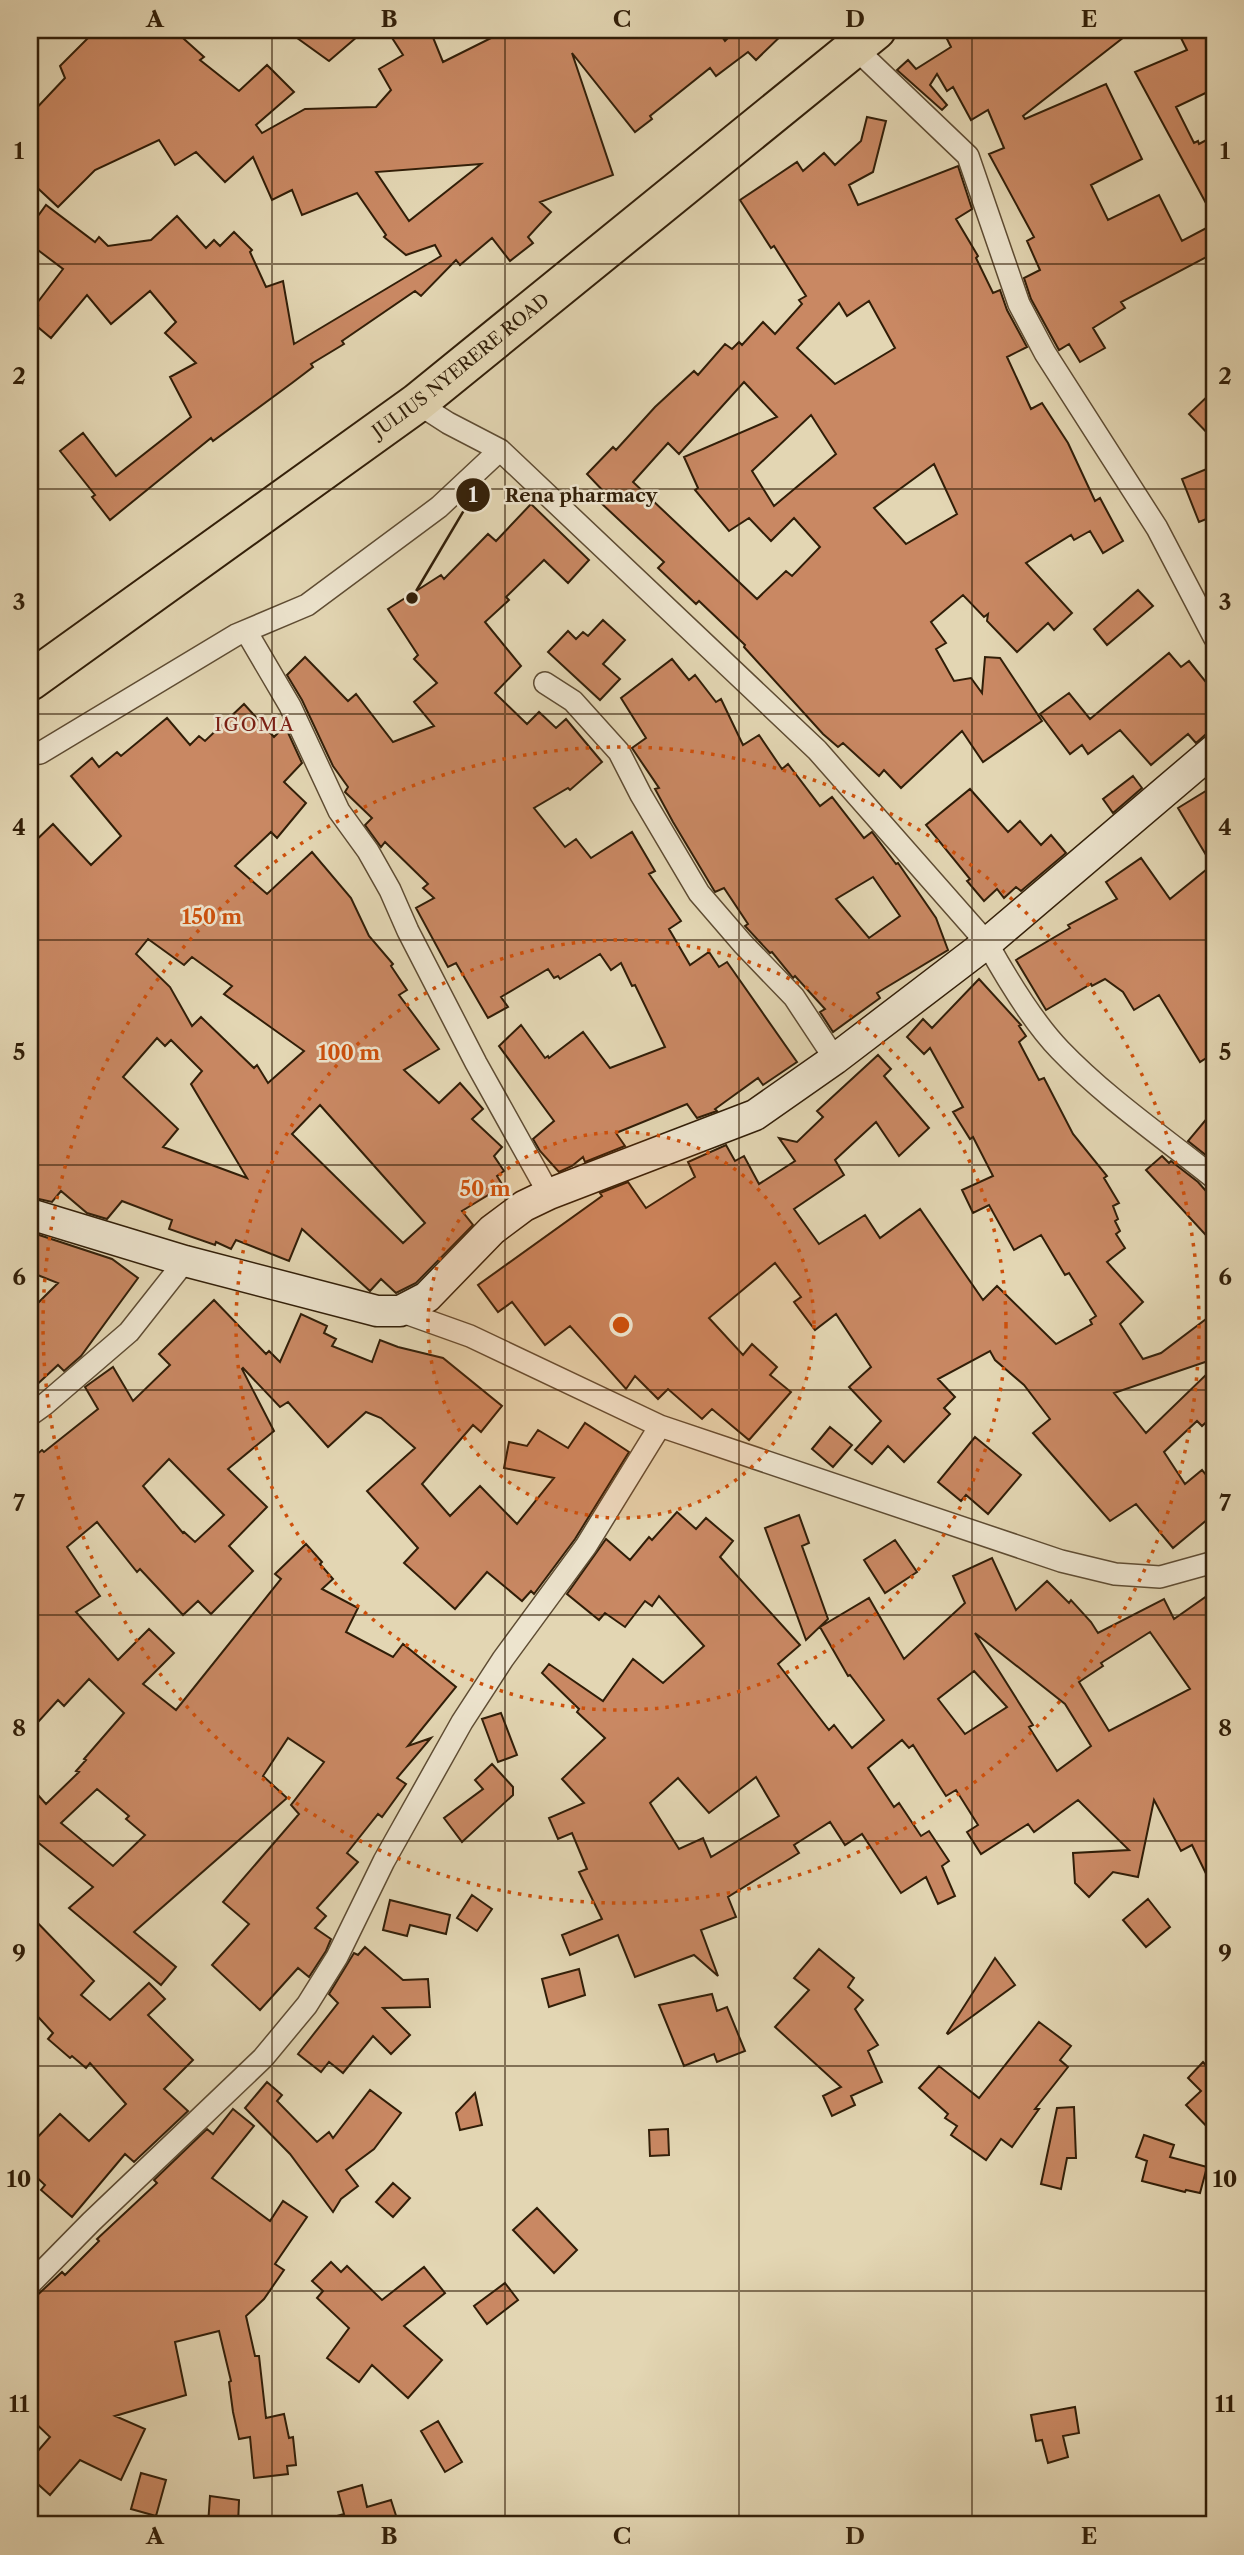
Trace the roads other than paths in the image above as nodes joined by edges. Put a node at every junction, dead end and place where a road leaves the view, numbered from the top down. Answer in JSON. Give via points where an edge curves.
{"nodes":[{"id":1,"x":865,"y":39,"type":"edge"},
{"id":2,"x":417,"y":403,"type":"junction"},
{"id":3,"x":500,"y":450,"type":"junction"},
{"id":4,"x":246,"y":631,"type":"junction"},
{"id":5,"x":1214,"y":637,"type":"edge"},
{"id":6,"x":30,"y":681,"type":"edge"},
{"id":7,"x":545,"y":683,"type":"dead end"},
{"id":8,"x":1214,"y":750,"type":"edge"},
{"id":9,"x":30,"y":754,"type":"edge"},
{"id":10,"x":987,"y":943,"type":"junction"},
{"id":11,"x":835,"y":1059,"type":"junction"},
{"id":12,"x":1214,"y":1178,"type":"edge"},
{"id":13,"x":549,"y":1194,"type":"junction"},
{"id":14,"x":30,"y":1214,"type":"edge"},
{"id":15,"x":185,"y":1261,"type":"junction"},
{"id":16,"x":400,"y":1311,"type":"junction"},
{"id":17,"x":30,"y":1415,"type":"edge"},
{"id":18,"x":660,"y":1426,"type":"junction"},
{"id":19,"x":1214,"y":1562,"type":"edge"},
{"id":20,"x":30,"y":2284,"type":"edge"}],
"edges":[{"from":1,"to":2,"type":"highway","name":"JULIUS NYERERE ROAD"},
{"from":1,"to":5,"type":"street","via":[[968,156],[1019,304],[1045,353],[1157,528]]},
{"from":2,"to":3,"type":"street"},
{"from":2,"to":6,"type":"highway","name":"JULIUS NYERERE ROAD"},
{"from":3,"to":4,"type":"street","via":[[439,507],[307,605]]},
{"from":3,"to":10,"type":"street","via":[[817,750]]},
{"from":4,"to":9,"type":"street","via":[[40,753]]},
{"from":4,"to":13,"type":"street","via":[[290,706],[339,811],[390,890],[470,1051]]},
{"from":7,"to":11,"type":"street","via":[[573,701],[619,752],[699,893],[794,997]]},
{"from":8,"to":10,"type":"main road"},
{"from":10,"to":11,"type":"main road"},
{"from":10,"to":12,"type":"street","via":[[1059,1049]]},
{"from":11,"to":13,"type":"main road","via":[[755,1115]]},
{"from":13,"to":16,"type":"main road","via":[[492,1230],[427,1297]]},
{"from":14,"to":15,"type":"main road"},
{"from":15,"to":16,"type":"main road","via":[[377,1311]]},
{"from":15,"to":17,"type":"street","via":[[129,1332]]},
{"from":16,"to":18,"type":"street","via":[[470,1336]]},
{"from":18,"to":19,"type":"street","via":[[1061,1561],[1115,1574],[1160,1577]]},
{"from":18,"to":20,"type":"street","via":[[586,1546],[462,1722],[307,2005],[263,2058]]}]}
